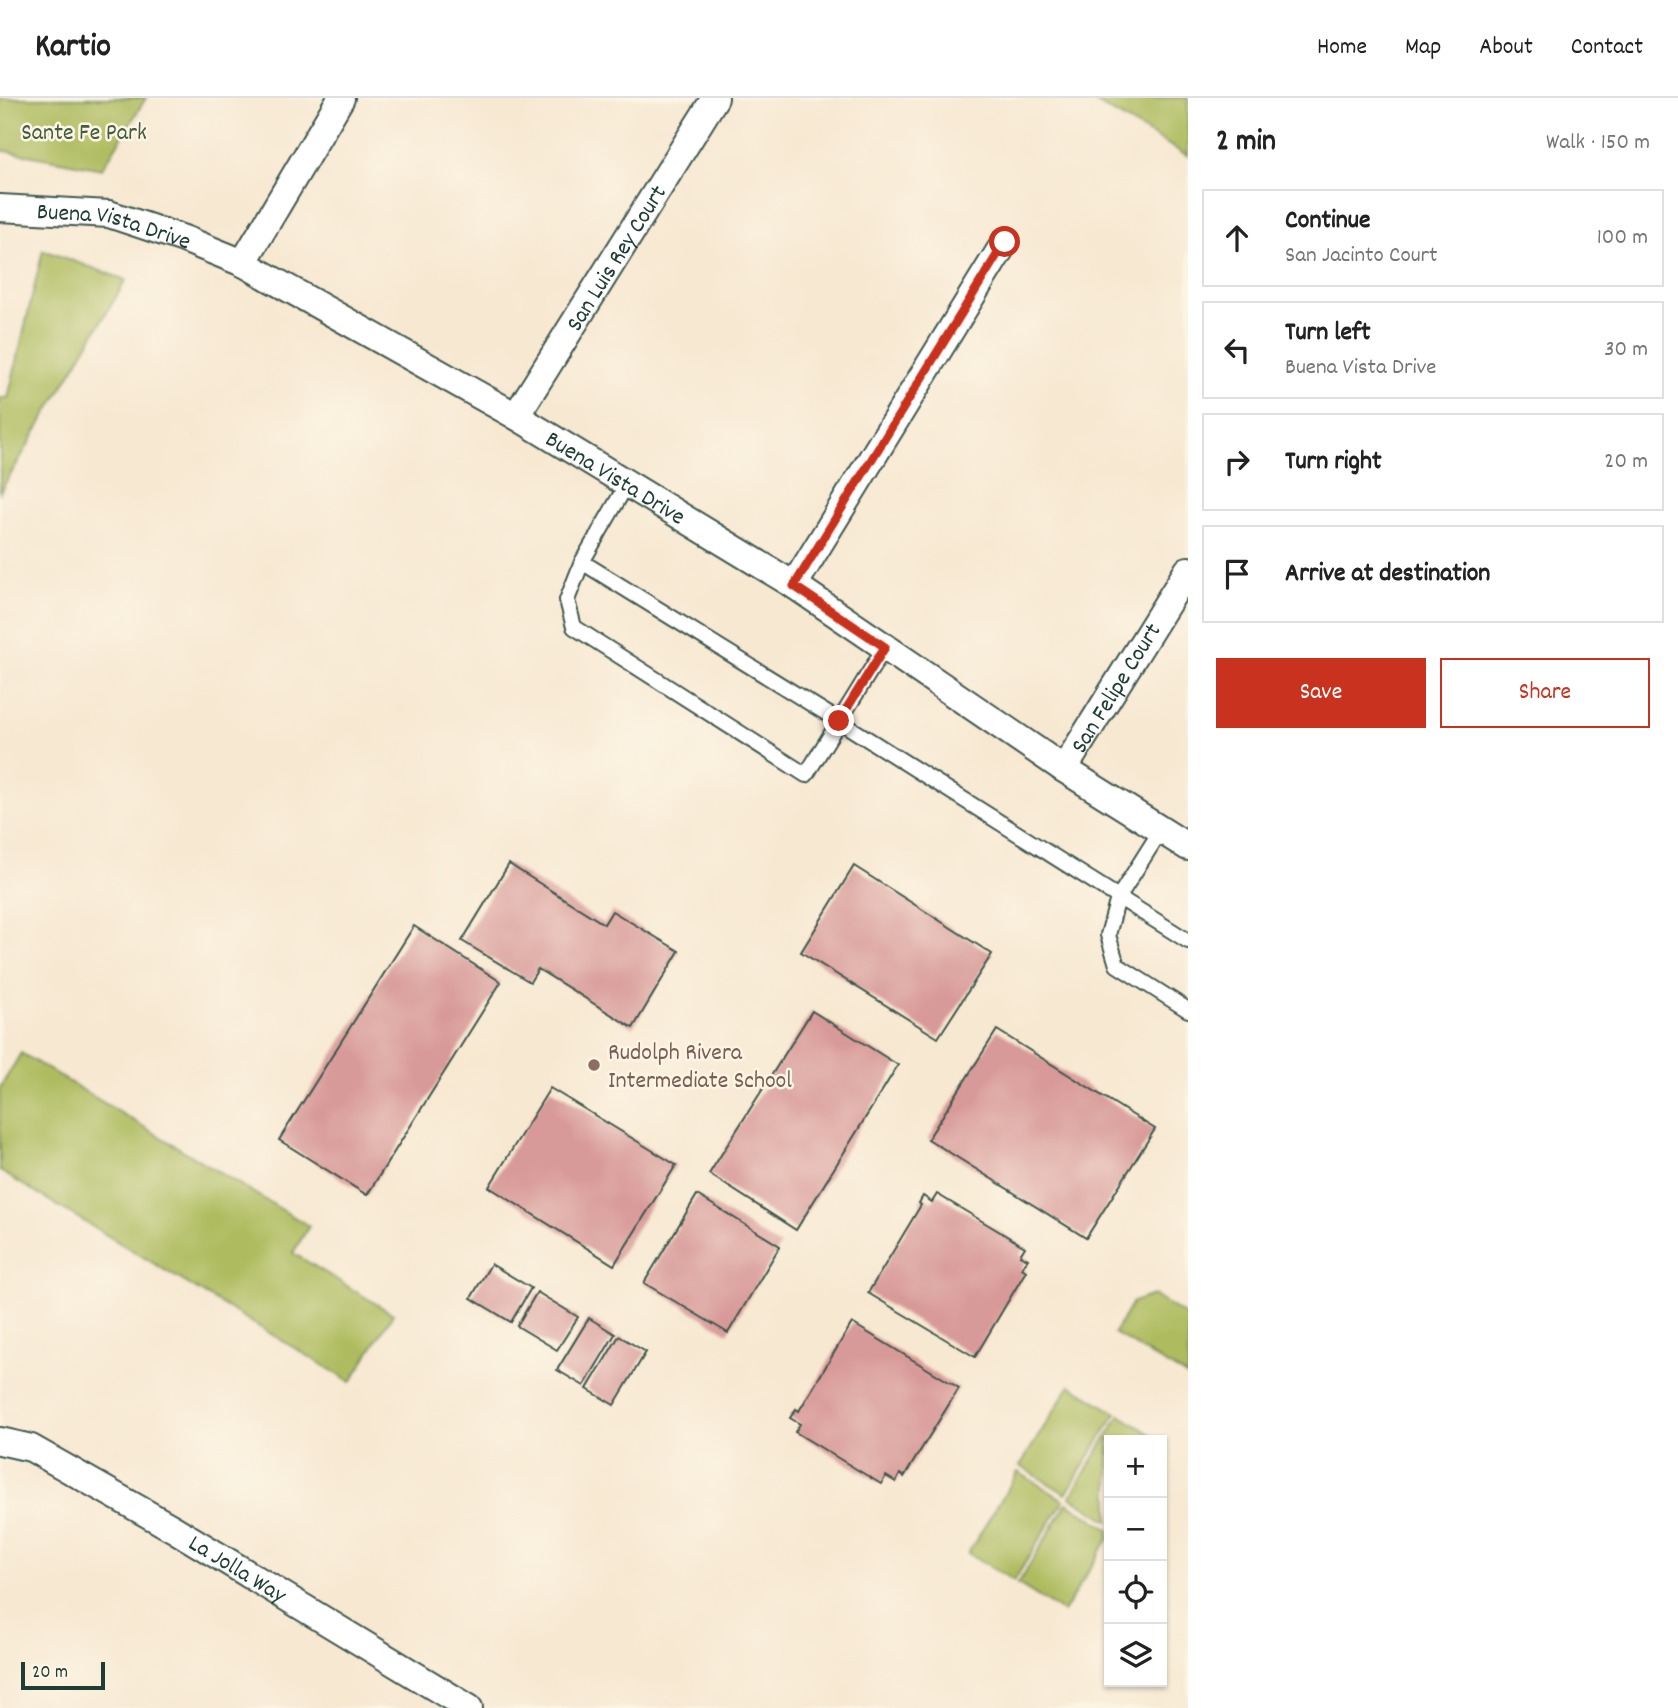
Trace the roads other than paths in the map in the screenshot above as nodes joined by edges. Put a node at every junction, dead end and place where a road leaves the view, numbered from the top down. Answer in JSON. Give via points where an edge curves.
{"nodes":[{"id":1,"x":341,"y":98,"type":"edge"},
{"id":2,"x":715,"y":98,"type":"edge"},
{"id":3,"x":0,"y":208,"type":"edge"},
{"id":4,"x":1005,"y":242,"type":"dead end"},
{"id":5,"x":243,"y":264,"type":"junction"},
{"id":6,"x":516,"y":416,"type":"junction"},
{"id":7,"x":627,"y":484,"type":"junction"},
{"id":8,"x":582,"y":562,"type":"junction"},
{"id":9,"x":1188,"y":570,"type":"edge"},
{"id":10,"x":794,"y":586,"type":"junction"},
{"id":11,"x":885,"y":647,"type":"junction"},
{"id":12,"x":839,"y":721,"type":"junction"},
{"id":13,"x":1064,"y":769,"type":"junction"},
{"id":14,"x":1161,"y":830,"type":"junction"},
{"id":15,"x":1188,"y":847,"type":"edge"},
{"id":16,"x":1118,"y":898,"type":"junction"},
{"id":17,"x":1188,"y":941,"type":"edge"},
{"id":18,"x":1188,"y":1010,"type":"edge"},
{"id":19,"x":0,"y":1441,"type":"edge"},
{"id":20,"x":469,"y":1708,"type":"edge"}],
"edges":[{"from":1,"to":5,"type":"street"},
{"from":2,"to":6,"type":"street","name":"San Luis Rey Court"},
{"from":3,"to":5,"type":"street","name":"Buena Vista Drive","via":[[109,214]]},
{"from":4,"to":10,"type":"street"},
{"from":5,"to":6,"type":"street","name":"Buena Vista Drive"},
{"from":6,"to":7,"type":"street","name":"Buena Vista Drive"},
{"from":7,"to":8,"type":"lane"},
{"from":7,"to":10,"type":"street","name":"Buena Vista Drive"},
{"from":8,"to":12,"type":"lane"},
{"from":8,"to":12,"type":"lane","via":[[567,600],[574,627],[806,775]]},
{"from":9,"to":13,"type":"street","name":"San Felipe Court"},
{"from":10,"to":11,"type":"street","name":"Buena Vista Drive"},
{"from":11,"to":12,"type":"lane"},
{"from":11,"to":13,"type":"street","name":"Buena Vista Drive"},
{"from":12,"to":16,"type":"lane"},
{"from":13,"to":14,"type":"street","name":"Buena Vista Drive"},
{"from":14,"to":15,"type":"street","name":"Buena Vista Drive"},
{"from":14,"to":16,"type":"lane"},
{"from":16,"to":17,"type":"lane"},
{"from":16,"to":18,"type":"lane","via":[[1108,935],[1117,965]]},
{"from":19,"to":20,"type":"street","name":"La Jolla Way","via":[[31,1448],[174,1529]]}]}
